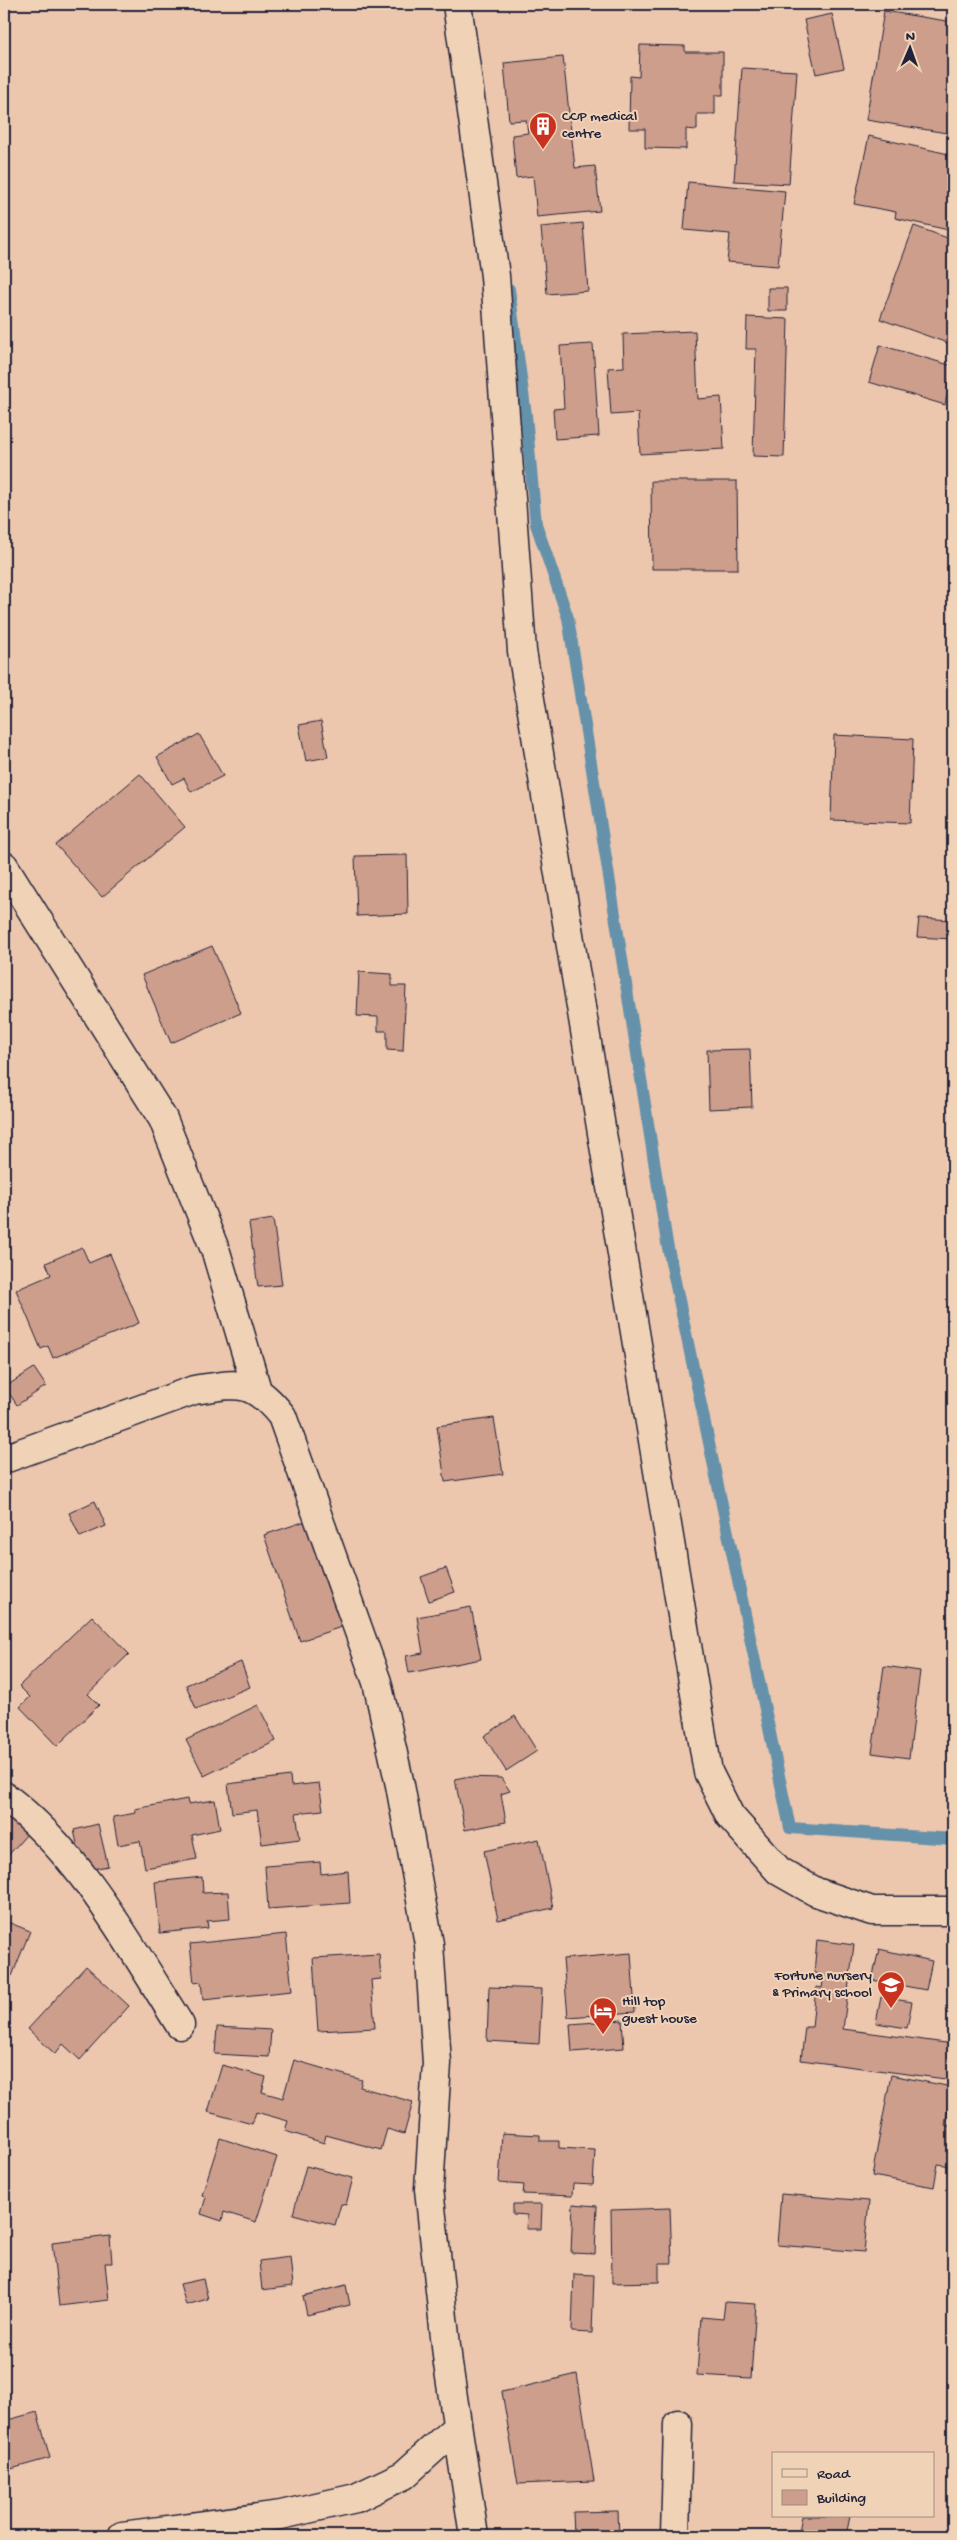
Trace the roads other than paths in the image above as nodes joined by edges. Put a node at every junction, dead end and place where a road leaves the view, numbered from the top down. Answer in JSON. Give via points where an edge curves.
{"nodes":[{"id":1,"x":457,"y":4,"type":"edge"},
{"id":2,"x":4,"y":866,"type":"edge"},
{"id":3,"x":258,"y":1390,"type":"junction"},
{"id":4,"x":4,"y":1459,"type":"edge"},
{"id":5,"x":4,"y":1796,"type":"edge"},
{"id":6,"x":953,"y":1911,"type":"edge"},
{"id":7,"x":180,"y":2025,"type":"dead end"},
{"id":8,"x":678,"y":2424,"type":"dead end"},
{"id":9,"x":457,"y":2427,"type":"junction"},
{"id":10,"x":283,"y":2526,"type":"edge"},
{"id":11,"x":122,"y":2536,"type":"edge"},
{"id":12,"x":474,"y":2536,"type":"edge"},
{"id":13,"x":675,"y":2536,"type":"edge"}],
"edges":[{"from":1,"to":6,"type":"street","via":[[495,276],[522,651],[708,1772],[730,1816],[779,1871],[809,1888],[872,1911]]},
{"from":2,"to":3,"type":"street","via":[[164,1119],[216,1252]]},
{"from":3,"to":4,"type":"street","via":[[238,1385],[194,1390]]},
{"from":3,"to":9,"type":"street","via":[[282,1416],[377,1682],[402,1794],[429,1944],[437,2063],[429,2189]]},
{"from":5,"to":7,"type":"street","via":[[23,1810],[73,1862]]},
{"from":8,"to":13,"type":"street"},
{"from":9,"to":10,"type":"street","via":[[404,2475],[378,2489]]},
{"from":9,"to":12,"type":"street"},
{"from":10,"to":11,"type":"street"}]}
